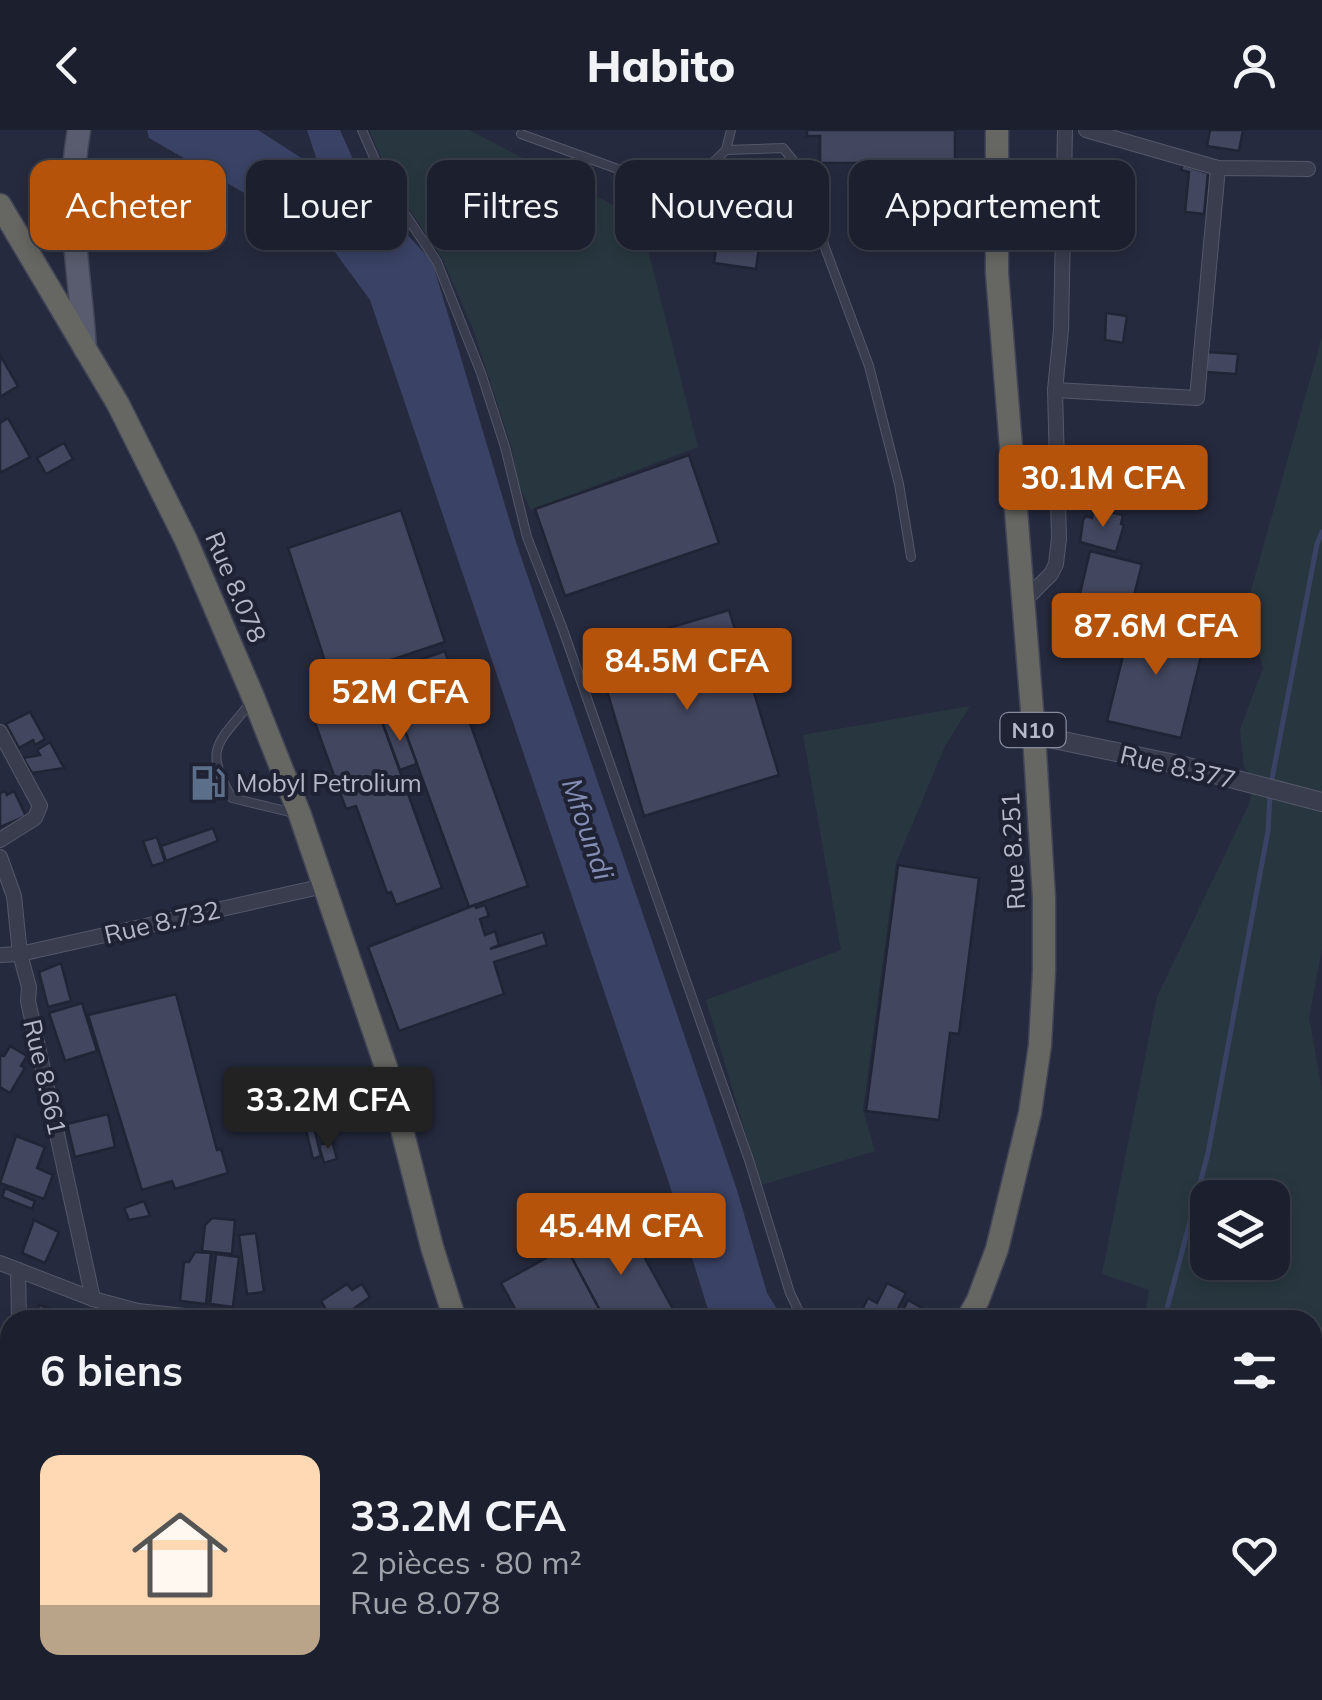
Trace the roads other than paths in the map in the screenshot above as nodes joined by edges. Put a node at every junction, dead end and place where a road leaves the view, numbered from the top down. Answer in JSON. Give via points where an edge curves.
{"nodes":[{"id":1,"x":80,"y":130,"type":"edge"},
{"id":2,"x":362,"y":130,"type":"edge"},
{"id":3,"x":731,"y":130,"type":"edge"},
{"id":4,"x":997,"y":130,"type":"edge"},
{"id":5,"x":1066,"y":130,"type":"edge"},
{"id":6,"x":1086,"y":130,"type":"edge"},
{"id":7,"x":521,"y":134,"type":"dead end"},
{"id":8,"x":726,"y":150,"type":"junction"},
{"id":9,"x":997,"y":160,"type":"edge"},
{"id":10,"x":1065,"y":160,"type":"edge"},
{"id":11,"x":1218,"y":168,"type":"junction"},
{"id":12,"x":1308,"y":169,"type":"dead end"},
{"id":13,"x":0,"y":205,"type":"edge"},
{"id":14,"x":997,"y":250,"type":"edge"},
{"id":15,"x":1062,"y":250,"type":"edge"},
{"id":16,"x":85,"y":349,"type":"junction"},
{"id":17,"x":1055,"y":390,"type":"junction"},
{"id":18,"x":912,"y":556,"type":"dead end"},
{"id":19,"x":1022,"y":602,"type":"junction"},
{"id":20,"x":254,"y":699,"type":"junction"},
{"id":21,"x":0,"y":732,"type":"edge"},
{"id":22,"x":1034,"y":735,"type":"junction"},
{"id":23,"x":1322,"y":802,"type":"edge"},
{"id":24,"x":300,"y":815,"type":"junction"},
{"id":25,"x":0,"y":840,"type":"edge"},
{"id":26,"x":0,"y":857,"type":"edge"},
{"id":27,"x":324,"y":886,"type":"junction"},
{"id":28,"x":20,"y":954,"type":"junction"},
{"id":29,"x":0,"y":955,"type":"edge"},
{"id":30,"x":432,"y":1247,"type":"junction"},
{"id":31,"x":0,"y":1263,"type":"edge"},
{"id":32,"x":18,"y":1270,"type":"junction"},
{"id":33,"x":93,"y":1299,"type":"junction"},
{"id":34,"x":19,"y":1310,"type":"edge"},
{"id":35,"x":121,"y":1310,"type":"edge"},
{"id":36,"x":439,"y":1310,"type":"edge"},
{"id":37,"x":452,"y":1310,"type":"edge"},
{"id":38,"x":798,"y":1310,"type":"edge"},
{"id":39,"x":972,"y":1310,"type":"edge"}],
"edges":[{"from":1,"to":16,"type":"main road","via":[[72,230]]},
{"from":2,"to":38,"type":"lane","via":[[387,187],[437,262],[480,373],[526,537]]},
{"from":3,"to":8,"type":"lane"},
{"from":4,"to":9,"type":"highway","name":"Rue 8.251","number":"N10"},
{"from":5,"to":10,"type":"street"},
{"from":6,"to":11,"type":"street"},
{"from":7,"to":8,"type":"lane","via":[[662,185],[698,177]]},
{"from":8,"to":18,"type":"lane","via":[[783,148],[814,185],[824,245],[869,366]]},
{"from":11,"to":12,"type":"street"},
{"from":11,"to":17,"type":"street","via":[[1197,398]]},
{"from":13,"to":16,"type":"highway","name":"Rue 8.078"},
{"from":14,"to":19,"type":"highway","name":"Rue 8.251","number":"N10"},
{"from":15,"to":17,"type":"street"},
{"from":16,"to":20,"type":"highway","name":"Rue 8.078","via":[[186,540]]},
{"from":17,"to":19,"type":"street","via":[[1056,564]]},
{"from":19,"to":22,"type":"highway","name":"Rue 8.251","number":"N10"},
{"from":20,"to":24,"type":"highway","name":"Rue 8.078"},
{"from":20,"to":24,"type":"lane","via":[[214,759],[232,798]]},
{"from":21,"to":25,"type":"street","via":[[40,806],[35,818]]},
{"from":22,"to":23,"type":"street","name":"Rue 8.377"},
{"from":22,"to":39,"type":"highway","name":"Rue 8.251","number":"N10","via":[[1044,898],[1040,1046],[1010,1199]]},
{"from":24,"to":27,"type":"highway","name":"Rue 8.078"},
{"from":26,"to":28,"type":"street","name":"Rue 8.661","via":[[14,896]]},
{"from":27,"to":28,"type":"street","name":"Rue 8.732"},
{"from":27,"to":30,"type":"highway","name":"Rue 8.078","via":[[386,1067]]},
{"from":28,"to":29,"type":"street","name":"Rue 8.732"},
{"from":28,"to":33,"type":"street","name":"Rue 8.661"},
{"from":30,"to":36,"type":"highway","name":"Rue 8.078"},
{"from":30,"to":37,"type":"highway","name":"Rue 8.078"},
{"from":31,"to":32,"type":"street"},
{"from":32,"to":33,"type":"street"},
{"from":32,"to":34,"type":"street"},
{"from":33,"to":35,"type":"street"}]}
